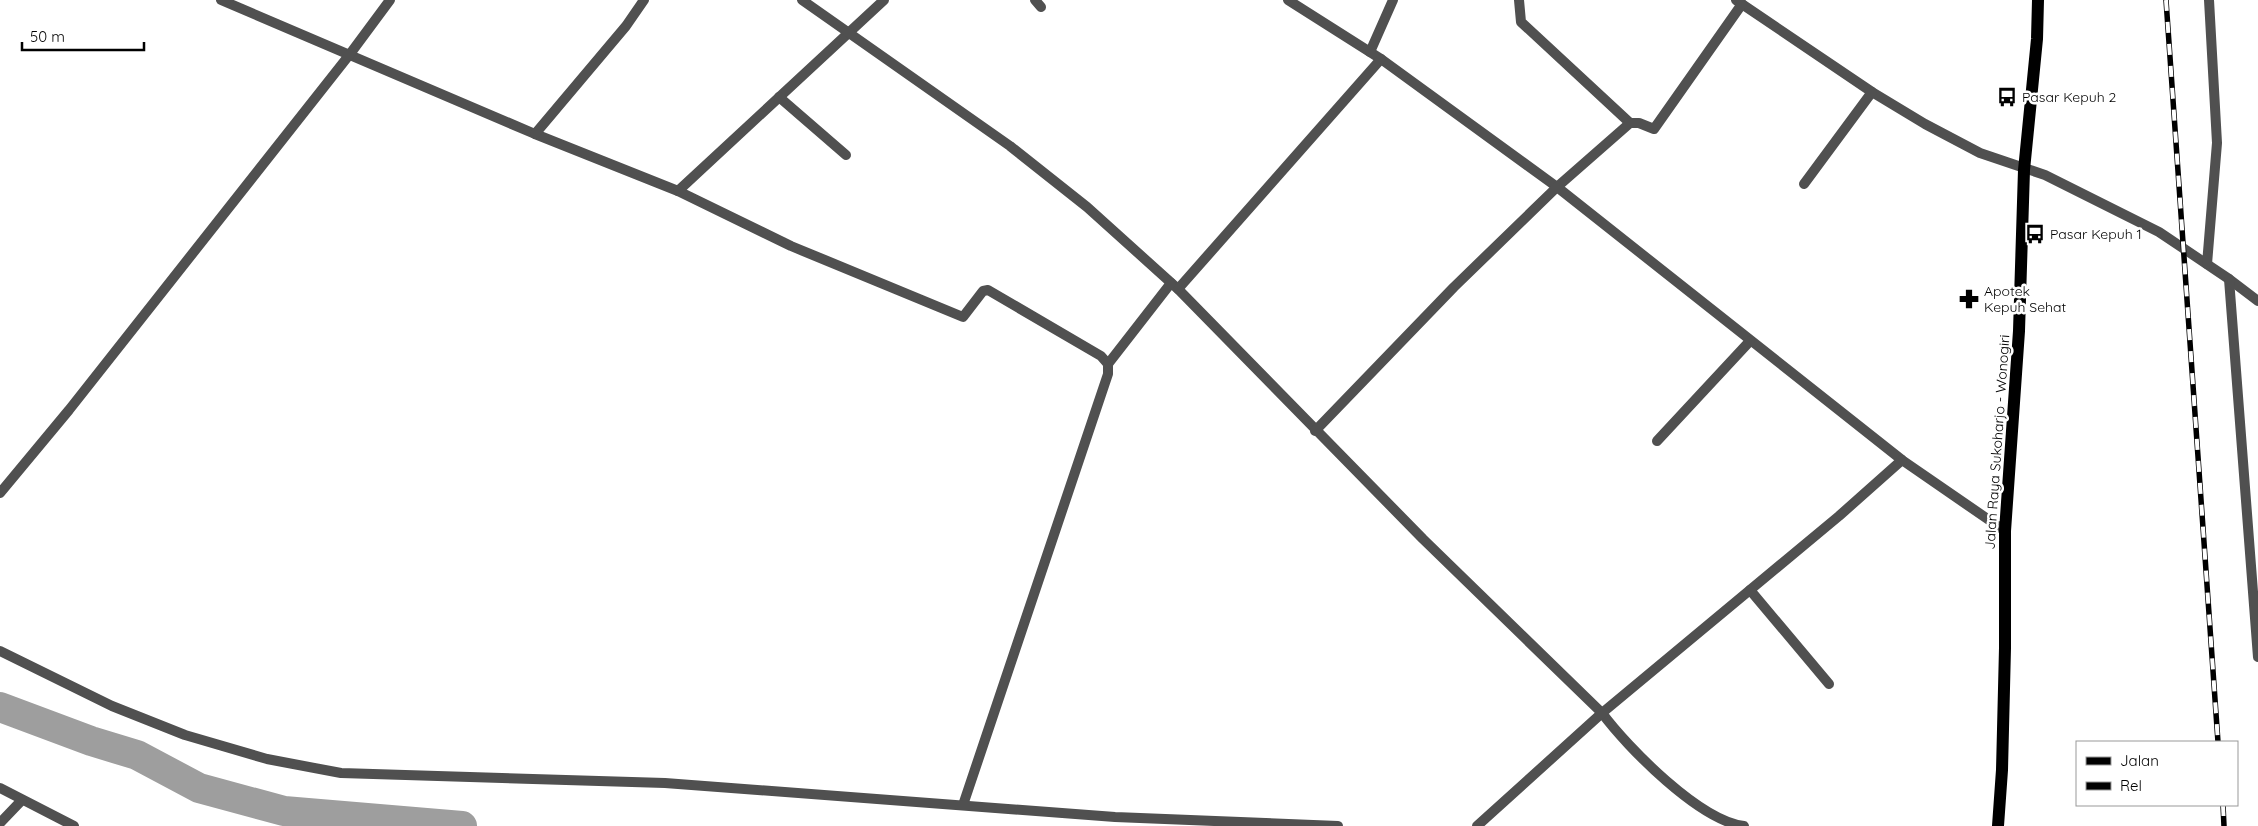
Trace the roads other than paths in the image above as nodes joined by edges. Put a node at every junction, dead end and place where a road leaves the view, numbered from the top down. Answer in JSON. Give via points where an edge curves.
{"nodes":[{"id":1,"x":221,"y":0,"type":"edge"},
{"id":2,"x":390,"y":0,"type":"edge"},
{"id":3,"x":631,"y":0,"type":"edge"},
{"id":4,"x":802,"y":0,"type":"edge"},
{"id":5,"x":884,"y":0,"type":"edge"},
{"id":6,"x":1288,"y":0,"type":"edge"},
{"id":7,"x":1393,"y":0,"type":"edge"},
{"id":8,"x":1519,"y":0,"type":"edge"},
{"id":9,"x":2038,"y":0,"type":"edge"},
{"id":10,"x":2208,"y":0,"type":"edge"},
{"id":11,"x":1739,"y":2,"type":"edge"},
{"id":12,"x":642,"y":3,"type":"edge"},
{"id":13,"x":848,"y":34,"type":"junction"},
{"id":14,"x":1370,"y":52,"type":"junction"},
{"id":15,"x":350,"y":54,"type":"junction"},
{"id":16,"x":1381,"y":59,"type":"junction"},
{"id":17,"x":1872,"y":92,"type":"junction"},
{"id":18,"x":779,"y":97,"type":"junction"},
{"id":19,"x":1630,"y":123,"type":"junction"},
{"id":20,"x":535,"y":134,"type":"junction"},
{"id":21,"x":846,"y":155,"type":"dead end"},
{"id":22,"x":2024,"y":170,"type":"junction"},
{"id":23,"x":1804,"y":184,"type":"dead end"},
{"id":24,"x":1557,"y":187,"type":"junction"},
{"id":25,"x":678,"y":191,"type":"junction"},
{"id":26,"x":2207,"y":264,"type":"junction"},
{"id":27,"x":2229,"y":278,"type":"junction"},
{"id":28,"x":1174,"y":286,"type":"junction"},
{"id":29,"x":2258,"y":301,"type":"edge"},
{"id":30,"x":1750,"y":341,"type":"junction"},
{"id":31,"x":1108,"y":364,"type":"junction"},
{"id":32,"x":1315,"y":431,"type":"junction"},
{"id":33,"x":1657,"y":441,"type":"dead end"},
{"id":34,"x":1902,"y":460,"type":"junction"},
{"id":35,"x":0,"y":493,"type":"edge"},
{"id":36,"x":2005,"y":531,"type":"junction"},
{"id":37,"x":1750,"y":590,"type":"junction"},
{"id":38,"x":0,"y":651,"type":"edge"},
{"id":39,"x":2258,"y":657,"type":"edge"},
{"id":40,"x":1829,"y":684,"type":"dead end"},
{"id":41,"x":1602,"y":713,"type":"junction"},
{"id":42,"x":0,"y":788,"type":"edge"},
{"id":43,"x":22,"y":800,"type":"junction"},
{"id":44,"x":963,"y":805,"type":"junction"},
{"id":45,"x":0,"y":824,"type":"edge"},
{"id":46,"x":74,"y":826,"type":"edge"},
{"id":47,"x":1338,"y":826,"type":"edge"},
{"id":48,"x":1477,"y":826,"type":"edge"},
{"id":49,"x":1744,"y":826,"type":"edge"},
{"id":50,"x":1998,"y":826,"type":"edge"}],
"edges":[{"from":1,"to":15,"type":"street"},
{"from":2,"to":15,"type":"street"},
{"from":3,"to":12,"type":"street"},
{"from":4,"to":13,"type":"street"},
{"from":5,"to":13,"type":"street"},
{"from":6,"to":14,"type":"street"},
{"from":7,"to":14,"type":"street"},
{"from":8,"to":19,"type":"street","via":[[1521,22]]},
{"from":9,"to":22,"type":"main road","name":"Jalan Raya Sukoharjo - Wonogiri"},
{"from":10,"to":26,"type":"street","via":[[2217,144]]},
{"from":11,"to":17,"type":"street"},
{"from":11,"to":19,"type":"street","via":[[1657,126],[1651,129]]},
{"from":12,"to":20,"type":"street"},
{"from":13,"to":18,"type":"street"},
{"from":13,"to":28,"type":"street","via":[[1010,146],[1087,207]]},
{"from":14,"to":16,"type":"street"},
{"from":15,"to":20,"type":"street"},
{"from":15,"to":35,"type":"street"},
{"from":16,"to":24,"type":"street"},
{"from":16,"to":28,"type":"street"},
{"from":17,"to":22,"type":"street","via":[[1955,141]]},
{"from":17,"to":23,"type":"street"},
{"from":18,"to":21,"type":"street"},
{"from":18,"to":25,"type":"street"},
{"from":19,"to":24,"type":"street"},
{"from":20,"to":25,"type":"street"},
{"from":22,"to":26,"type":"street","via":[[2045,175],[2158,232]]},
{"from":22,"to":36,"type":"main road","name":"Jalan Raya Sukoharjo - Wonogiri","via":[[2019,331]]},
{"from":24,"to":30,"type":"street"},
{"from":24,"to":32,"type":"street","via":[[1454,287]]},
{"from":25,"to":31,"type":"street","via":[[791,246],[963,317],[983,291],[988,290],[1101,356]]},
{"from":26,"to":27,"type":"street"},
{"from":27,"to":29,"type":"street"},
{"from":27,"to":39,"type":"street"},
{"from":28,"to":31,"type":"street"},
{"from":28,"to":32,"type":"street"},
{"from":30,"to":33,"type":"street"},
{"from":30,"to":34,"type":"street"},
{"from":31,"to":44,"type":"street","via":[[1108,374]]},
{"from":32,"to":41,"type":"street"},
{"from":34,"to":36,"type":"street"},
{"from":34,"to":37,"type":"street"},
{"from":36,"to":50,"type":"main road","name":"Jalan Raya Sukoharjo - Wonogiri","via":[[2005,658]]},
{"from":37,"to":40,"type":"street"},
{"from":37,"to":41,"type":"street"},
{"from":38,"to":44,"type":"street","via":[[112,706],[185,735],[267,760],[341,773],[665,783]]},
{"from":41,"to":48,"type":"street"},
{"from":41,"to":49,"type":"street","via":[[1619,735],[1678,792],[1712,813]]},
{"from":42,"to":43,"type":"street"},
{"from":43,"to":45,"type":"street"},
{"from":43,"to":46,"type":"street"},
{"from":44,"to":47,"type":"street","via":[[1115,817]]}]}
